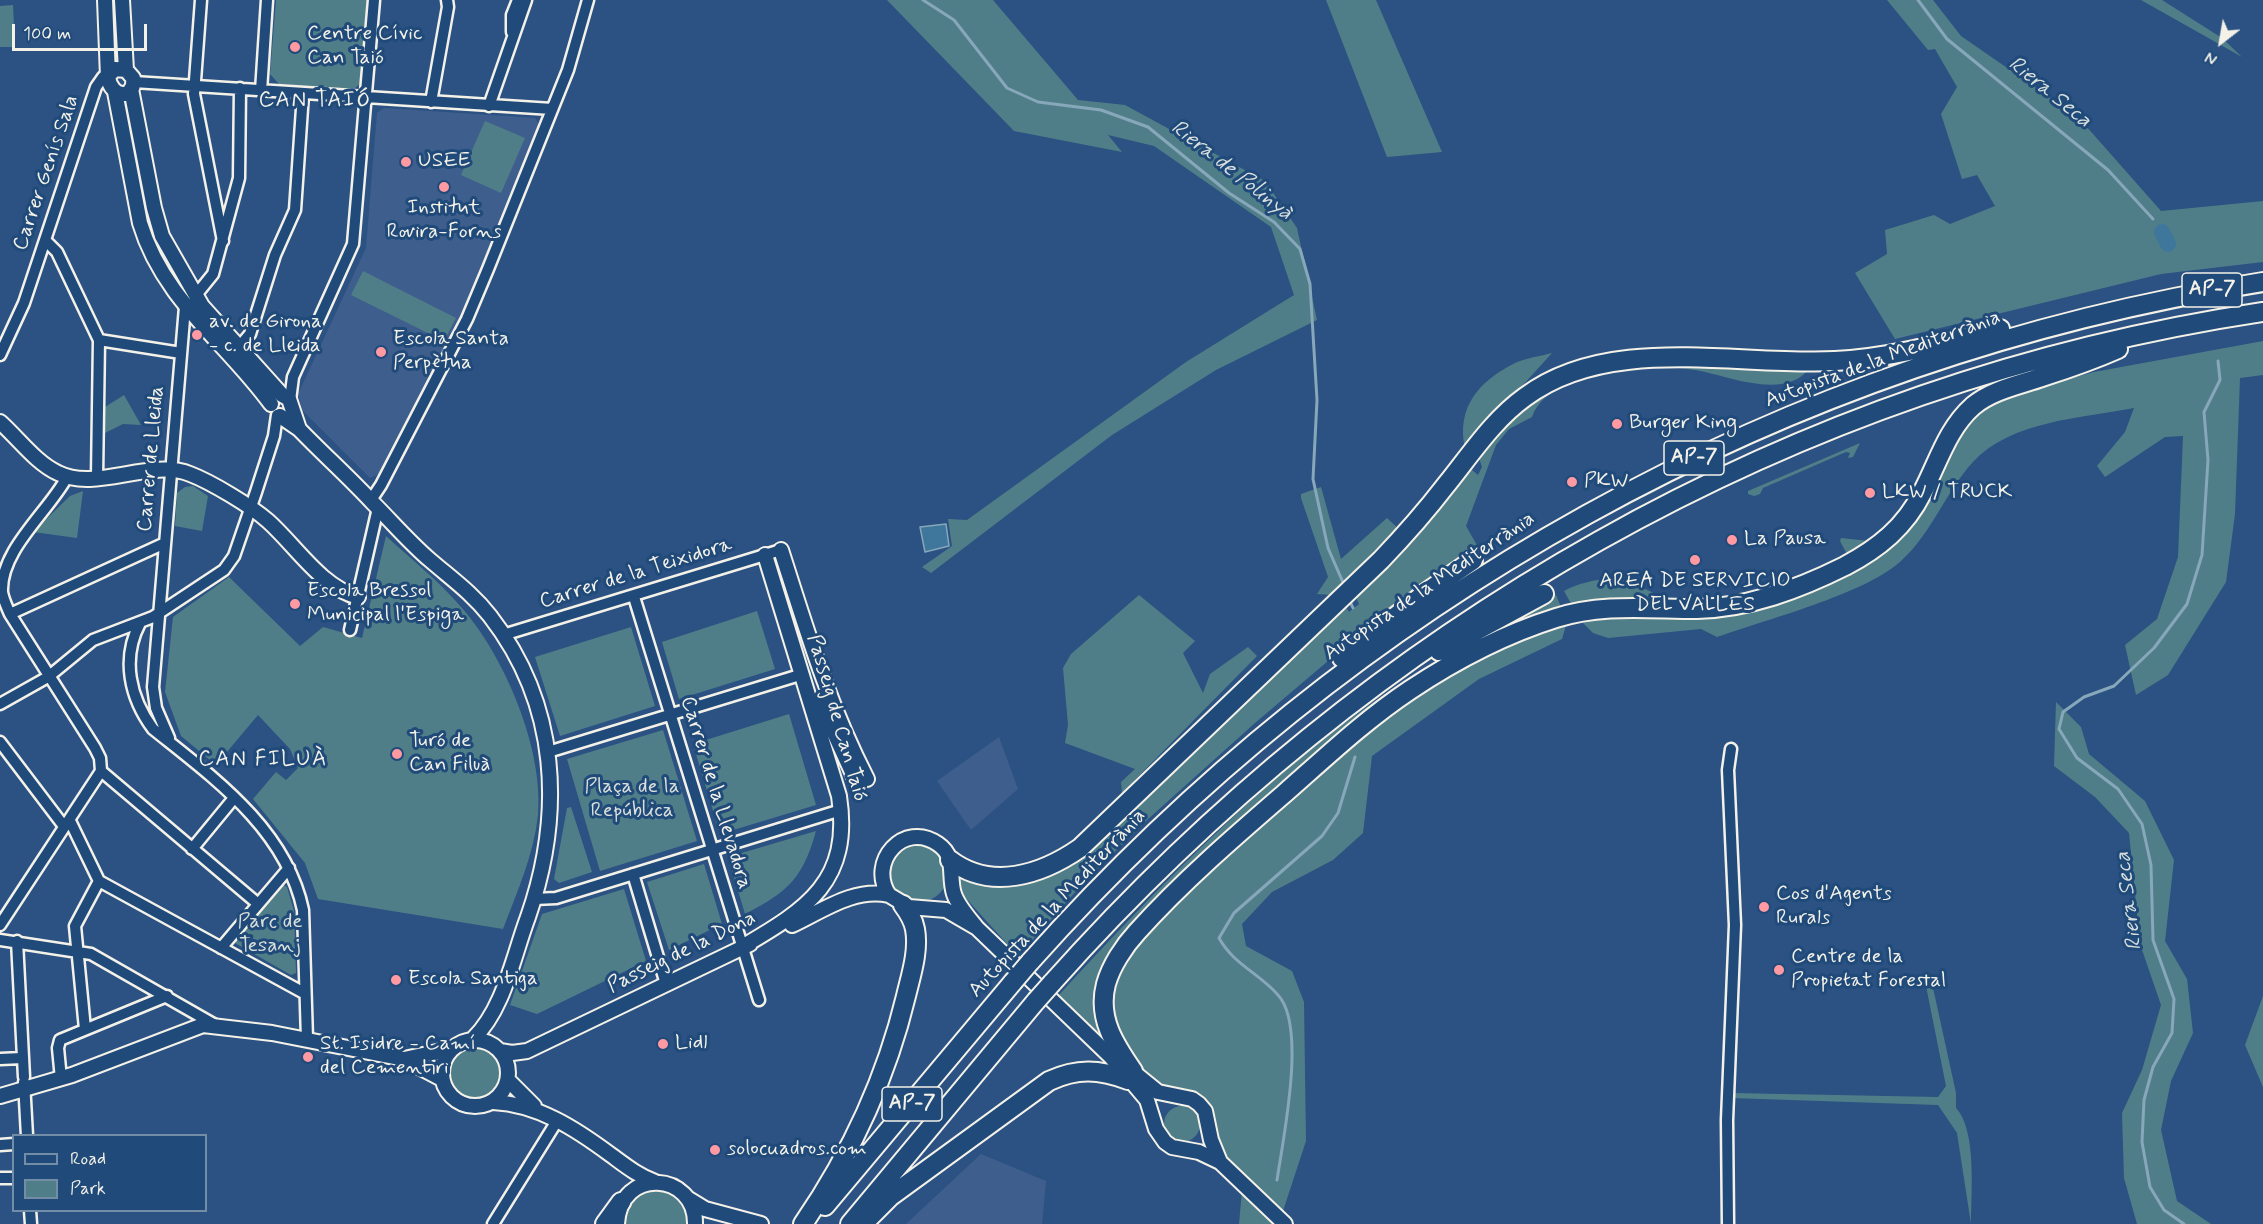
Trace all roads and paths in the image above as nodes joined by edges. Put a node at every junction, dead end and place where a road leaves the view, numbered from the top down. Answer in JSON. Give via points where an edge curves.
{"nodes":[{"id":1,"x":105,"y":0,"type":"edge"},
{"id":2,"x":122,"y":0,"type":"edge"},
{"id":3,"x":201,"y":0,"type":"edge"},
{"id":4,"x":267,"y":0,"type":"edge"},
{"id":5,"x":374,"y":0,"type":"edge"},
{"id":6,"x":518,"y":0,"type":"edge"},
{"id":7,"x":526,"y":0,"type":"edge"},
{"id":8,"x":588,"y":0,"type":"edge"},
{"id":9,"x":449,"y":2,"type":"edge"},
{"id":10,"x":512,"y":38,"type":"junction"},
{"id":11,"x":109,"y":75,"type":"junction"},
{"id":12,"x":130,"y":81,"type":"junction"},
{"id":13,"x":194,"y":86,"type":"junction"},
{"id":14,"x":240,"y":88,"type":"junction"},
{"id":15,"x":261,"y":90,"type":"junction"},
{"id":16,"x":115,"y":92,"type":"junction"},
{"id":17,"x":303,"y":94,"type":"junction"},
{"id":18,"x":366,"y":98,"type":"junction"},
{"id":19,"x":431,"y":102,"type":"junction"},
{"id":20,"x":489,"y":106,"type":"junction"},
{"id":21,"x":552,"y":109,"type":"junction"},
{"id":22,"x":216,"y":202,"type":"junction"},
{"id":23,"x":231,"y":212,"type":"junction"},
{"id":24,"x":45,"y":240,"type":"junction"},
{"id":25,"x":223,"y":241,"type":"junction"},
{"id":26,"x":2263,"y":282,"type":"edge"},
{"id":27,"x":196,"y":295,"type":"junction"},
{"id":28,"x":2160,"y":301,"type":"junction"},
{"id":29,"x":185,"y":307,"type":"junction"},
{"id":30,"x":2263,"y":312,"type":"edge"},
{"id":31,"x":2162,"y":330,"type":"junction"},
{"id":32,"x":99,"y":340,"type":"junction"},
{"id":33,"x":239,"y":347,"type":"junction"},
{"id":34,"x":181,"y":352,"type":"junction"},
{"id":35,"x":0,"y":355,"type":"edge"},
{"id":36,"x":2097,"y":358,"type":"junction"},
{"id":37,"x":291,"y":379,"type":"junction"},
{"id":38,"x":1969,"y":399,"type":"dead end"},
{"id":39,"x":281,"y":403,"type":"junction"},
{"id":40,"x":0,"y":422,"type":"edge"},
{"id":41,"x":171,"y":470,"type":"junction"},
{"id":42,"x":67,"y":477,"type":"junction"},
{"id":43,"x":97,"y":477,"type":"junction"},
{"id":44,"x":374,"y":504,"type":"junction"},
{"id":45,"x":249,"y":507,"type":"junction"},
{"id":46,"x":165,"y":543,"type":"junction"},
{"id":47,"x":781,"y":550,"type":"joint"},
{"id":48,"x":1473,"y":560,"type":"dead end"},
{"id":49,"x":767,"y":561,"type":"junction"},
{"id":50,"x":1544,"y":594,"type":"dead end"},
{"id":51,"x":358,"y":597,"type":"junction"},
{"id":52,"x":634,"y":597,"type":"junction"},
{"id":53,"x":10,"y":614,"type":"junction"},
{"id":54,"x":159,"y":614,"type":"junction"},
{"id":55,"x":140,"y":623,"type":"junction"},
{"id":56,"x":350,"y":630,"type":"dead end"},
{"id":57,"x":503,"y":636,"type":"junction"},
{"id":58,"x":803,"y":674,"type":"junction"},
{"id":59,"x":48,"y":677,"type":"junction"},
{"id":60,"x":1376,"y":683,"type":"junction"},
{"id":61,"x":0,"y":704,"type":"edge"},
{"id":62,"x":671,"y":714,"type":"junction"},
{"id":63,"x":1279,"y":721,"type":"junction"},
{"id":64,"x":0,"y":741,"type":"edge"},
{"id":65,"x":173,"y":745,"type":"junction"},
{"id":66,"x":1731,"y":749,"type":"dead end"},
{"id":67,"x":548,"y":752,"type":"junction"},
{"id":68,"x":101,"y":771,"type":"junction"},
{"id":69,"x":234,"y":798,"type":"junction"},
{"id":70,"x":842,"y":810,"type":"junction"},
{"id":71,"x":66,"y":823,"type":"junction"},
{"id":72,"x":192,"y":849,"type":"junction"},
{"id":73,"x":712,"y":849,"type":"junction"},
{"id":74,"x":950,"y":860,"type":"junction"},
{"id":75,"x":882,"y":866,"type":"junction"},
{"id":76,"x":289,"y":868,"type":"junction"},
{"id":77,"x":633,"y":874,"type":"junction"},
{"id":78,"x":99,"y":881,"type":"junction"},
{"id":79,"x":952,"y":883,"type":"junction"},
{"id":80,"x":856,"y":895,"type":"junction"},
{"id":81,"x":534,"y":899,"type":"junction"},
{"id":82,"x":896,"y":900,"type":"junction"},
{"id":83,"x":257,"y":903,"type":"junction"},
{"id":84,"x":927,"y":907,"type":"junction"},
{"id":85,"x":0,"y":925,"type":"edge"},
{"id":86,"x":977,"y":928,"type":"junction"},
{"id":87,"x":0,"y":940,"type":"edge"},
{"id":88,"x":17,"y":941,"type":"junction"},
{"id":89,"x":742,"y":947,"type":"junction"},
{"id":90,"x":221,"y":948,"type":"junction"},
{"id":91,"x":79,"y":951,"type":"junction"},
{"id":92,"x":666,"y":984,"type":"junction"},
{"id":93,"x":304,"y":993,"type":"junction"},
{"id":94,"x":167,"y":996,"type":"junction"},
{"id":95,"x":759,"y":1000,"type":"dead end"},
{"id":96,"x":495,"y":1011,"type":"junction"},
{"id":97,"x":217,"y":1026,"type":"junction"},
{"id":98,"x":85,"y":1029,"type":"junction"},
{"id":99,"x":307,"y":1039,"type":"junction"},
{"id":100,"x":473,"y":1039,"type":"junction"},
{"id":101,"x":451,"y":1049,"type":"junction"},
{"id":102,"x":497,"y":1049,"type":"junction"},
{"id":103,"x":527,"y":1051,"type":"junction"},
{"id":104,"x":22,"y":1058,"type":"junction"},
{"id":105,"x":0,"y":1059,"type":"edge"},
{"id":106,"x":404,"y":1059,"type":"junction"},
{"id":107,"x":508,"y":1075,"type":"junction"},
{"id":108,"x":1131,"y":1075,"type":"junction"},
{"id":109,"x":61,"y":1079,"type":"junction"},
{"id":110,"x":442,"y":1079,"type":"junction"},
{"id":111,"x":24,"y":1082,"type":"junction"},
{"id":112,"x":0,"y":1096,"type":"edge"},
{"id":113,"x":1176,"y":1098,"type":"junction"},
{"id":114,"x":493,"y":1102,"type":"junction"},
{"id":115,"x":538,"y":1110,"type":"junction"},
{"id":116,"x":1207,"y":1120,"type":"junction"},
{"id":117,"x":557,"y":1121,"type":"junction"},
{"id":118,"x":1156,"y":1121,"type":"junction"},
{"id":119,"x":27,"y":1134,"type":"edge"},
{"id":120,"x":1181,"y":1149,"type":"junction"},
{"id":121,"x":612,"y":1156,"type":"junction"},
{"id":122,"x":1220,"y":1162,"type":"junction"},
{"id":123,"x":654,"y":1182,"type":"junction"},
{"id":124,"x":687,"y":1198,"type":"junction"},
{"id":125,"x":622,"y":1199,"type":"junction"},
{"id":126,"x":492,"y":1224,"type":"edge"},
{"id":127,"x":605,"y":1224,"type":"edge"},
{"id":128,"x":617,"y":1224,"type":"edge"},
{"id":129,"x":695,"y":1224,"type":"edge"},
{"id":130,"x":761,"y":1224,"type":"edge"},
{"id":131,"x":803,"y":1224,"type":"edge"},
{"id":132,"x":809,"y":1224,"type":"edge"},
{"id":133,"x":850,"y":1224,"type":"edge"},
{"id":134,"x":863,"y":1224,"type":"edge"},
{"id":135,"x":1286,"y":1224,"type":"edge"},
{"id":136,"x":1728,"y":1224,"type":"edge"}],
"edges":[{"from":1,"to":11,"type":"main road"},
{"from":2,"to":12,"type":"main road"},
{"from":3,"to":13,"type":"street"},
{"from":4,"to":15,"type":"street"},
{"from":5,"to":18,"type":"street"},
{"from":6,"to":10,"type":"street","via":[[512,15]]},
{"from":7,"to":10,"type":"street"},
{"from":8,"to":21,"type":"street"},
{"from":9,"to":19,"type":"street"},
{"from":10,"to":20,"type":"street"},
{"from":11,"to":12,"type":"main road","via":[[115,69]]},
{"from":11,"to":16,"type":"main road"},
{"from":11,"to":24,"type":"street","name":"Carrer Genís Sala","via":[[96,87]]},
{"from":12,"to":13,"type":"street"},
{"from":12,"to":16,"type":"main road","via":[[123,95]]},
{"from":12,"to":27,"type":"main road","via":[[159,228]]},
{"from":13,"to":14,"type":"street"},
{"from":13,"to":22,"type":"street"},
{"from":14,"to":15,"type":"street"},
{"from":14,"to":23,"type":"street","via":[[239,178]]},
{"from":15,"to":17,"type":"street"},
{"from":16,"to":29,"type":"main road","via":[[142,232]]},
{"from":17,"to":18,"type":"street"},
{"from":17,"to":33,"type":"street","via":[[295,210],[275,255],[250,334]]},
{"from":18,"to":19,"type":"street"},
{"from":18,"to":37,"type":"street","via":[[353,244]]},
{"from":19,"to":20,"type":"street"},
{"from":20,"to":21,"type":"street"},
{"from":21,"to":44,"type":"street","via":[[467,319]]},
{"from":22,"to":23,"type":"street","via":[[223,213]]},
{"from":22,"to":25,"type":"street"},
{"from":23,"to":25,"type":"street"},
{"from":24,"to":32,"type":"street","via":[[57,252]]},
{"from":24,"to":35,"type":"street","name":"Carrer Genís Sala","via":[[24,303]]},
{"from":25,"to":27,"type":"street","via":[[210,280]]},
{"from":26,"to":28,"type":"highway","name":"Autopista de la Mediterrània","number":"AP-7"},
{"from":27,"to":29,"type":"main road"},
{"from":27,"to":33,"type":"main road"},
{"from":28,"to":63,"type":"highway","name":"Autopista de la Mediterrània","number":"AP-7","via":[[2024,334],[1936,361],[1834,397],[1710,450],[1593,510],[1477,578],[1374,647]]},
{"from":28,"to":74,"type":"highway","via":[[2093,305],[1943,344],[1860,359],[1782,363],[1644,358],[1593,364],[1559,377],[1525,396],[1499,419],[1418,520],[1359,581],[1152,781],[1067,857],[1040,870],[1000,878],[968,872]]},
{"from":29,"to":34,"type":"street","name":"Carrer de Lleida"},
{"from":29,"to":39,"type":"main road"},
{"from":30,"to":31,"type":"highway","number":"AP-7"},
{"from":31,"to":36,"type":"highway"},
{"from":31,"to":60,"type":"highway","number":"AP-7","via":[[1969,381],[1842,425],[1761,459],[1659,507],[1544,570]]},
{"from":32,"to":34,"type":"street"},
{"from":32,"to":43,"type":"street"},
{"from":33,"to":39,"type":"main road"},
{"from":34,"to":41,"type":"street","name":"Carrer de Lleida"},
{"from":36,"to":38,"type":"highway","via":[[2016,380]]},
{"from":36,"to":108,"type":"highway","via":[[2005,389],[1974,406],[1952,432],[1905,521],[1881,545],[1841,568],[1784,593],[1743,603],[1699,609],[1608,607],[1570,614],[1466,657],[1372,717],[1250,824],[1136,933],[1112,969],[1104,1002],[1107,1027]]},
{"from":37,"to":39,"type":"street"},
{"from":37,"to":39,"type":"street"},
{"from":39,"to":44,"type":"main road","via":[[299,429]]},
{"from":39,"to":45,"type":"street","via":[[274,436]]},
{"from":40,"to":42,"type":"main road","via":[[49,468]]},
{"from":41,"to":43,"type":"main road"},
{"from":41,"to":45,"type":"main road","via":[[190,474]]},
{"from":41,"to":46,"type":"street","name":"Carrer de Lleida"},
{"from":42,"to":43,"type":"main road"},
{"from":42,"to":53,"type":"street","via":[[8,556],[2,591]]},
{"from":44,"to":51,"type":"street"},
{"from":44,"to":57,"type":"main road","via":[[474,598]]},
{"from":45,"to":51,"type":"main road","via":[[337,589]]},
{"from":45,"to":54,"type":"street","via":[[228,566]]},
{"from":46,"to":53,"type":"street"},
{"from":46,"to":54,"type":"street","name":"Carrer de Lleida"},
{"from":47,"to":49,"type":"street","name":"Carrer de la Teixidora"},
{"from":47,"to":49,"type":"main road","name":"Passeig de Can Taió","via":[[809,644],[862,782],[814,690],[777,575]]},
{"from":48,"to":63,"type":"highway","via":[[1352,648]]},
{"from":49,"to":52,"type":"street","name":"Carrer de la Teixidora"},
{"from":49,"to":58,"type":"main road","name":"Passeig de Can Taió"},
{"from":50,"to":60,"type":"highway"},
{"from":51,"to":56,"type":"street"},
{"from":52,"to":57,"type":"street","name":"Carrer de la Teixidora"},
{"from":52,"to":62,"type":"street","name":"Carrer de la Llevadora"},
{"from":53,"to":59,"type":"street"},
{"from":54,"to":55,"type":"street"},
{"from":54,"to":65,"type":"street","name":"Carrer de Lleida","via":[[153,687],[156,708]]},
{"from":55,"to":59,"type":"street","via":[[93,640]]},
{"from":55,"to":65,"type":"street","via":[[131,657],[134,696],[153,729]]},
{"from":57,"to":67,"type":"main road","via":[[530,688]]},
{"from":58,"to":62,"type":"street"},
{"from":58,"to":70,"type":"main road","name":"Passeig de Can Taió"},
{"from":59,"to":61,"type":"street"},
{"from":59,"to":68,"type":"street","via":[[95,748]]},
{"from":60,"to":133,"type":"highway","number":"AP-7","bridge":true,"via":[[1288,752],[1117,911],[1036,1001]]},
{"from":62,"to":67,"type":"street"},
{"from":62,"to":73,"type":"street","name":"Carrer de la Llevadora"},
{"from":63,"to":132,"type":"highway","name":"Autopista de la Mediterrània","number":"AP-7","bridge":true,"via":[[1145,840],[1030,962]]},
{"from":64,"to":71,"type":"street"},
{"from":65,"to":69,"type":"street"},
{"from":66,"to":136,"type":"street","via":[[1728,770],[1734,925],[1727,1120]]},
{"from":67,"to":81,"type":"main road","via":[[551,817]]},
{"from":68,"to":71,"type":"street"},
{"from":68,"to":72,"type":"street"},
{"from":69,"to":72,"type":"street"},
{"from":69,"to":76,"type":"street","via":[[263,826]]},
{"from":70,"to":73,"type":"street"},
{"from":70,"to":89,"type":"main road","name":"Passeig de Can Taió","via":[[835,860],[817,894],[799,912]]},
{"from":71,"to":78,"type":"street"},
{"from":71,"to":85,"type":"street"},
{"from":72,"to":83,"type":"street"},
{"from":73,"to":77,"type":"street"},
{"from":73,"to":89,"type":"street","name":"Carrer de la Llevadora"},
{"from":74,"to":75,"type":"main road","via":[[939,845],[918,837],[896,844]]},
{"from":74,"to":79,"type":"main road"},
{"from":75,"to":80,"type":"main road","name":"Passeig de la Dona"},
{"from":75,"to":82,"type":"main road","via":[[882,879]]},
{"from":76,"to":83,"type":"street"},
{"from":76,"to":93,"type":"street","via":[[303,910]]},
{"from":77,"to":81,"type":"street","via":[[556,898]]},
{"from":77,"to":92,"type":"street"},
{"from":78,"to":90,"type":"street"},
{"from":78,"to":91,"type":"street","via":[[76,921]]},
{"from":79,"to":84,"type":"main road","via":[[942,898]]},
{"from":79,"to":86,"type":"main road","via":[[956,899]]},
{"from":80,"to":82,"type":"main road","name":"Passeig de la Dona","via":[[870,893]]},
{"from":80,"to":89,"type":"main road","name":"Passeig de la Dona"},
{"from":81,"to":96,"type":"main road"},
{"from":82,"to":84,"type":"main road","via":[[917,908]]},
{"from":82,"to":131,"type":"highway","via":[[914,922],[916,947],[890,1053],[854,1139]]},
{"from":83,"to":90,"type":"street"},
{"from":84,"to":86,"type":"main road","via":[[952,912]]},
{"from":86,"to":108,"type":"main road"},
{"from":87,"to":88,"type":"street"},
{"from":88,"to":91,"type":"street"},
{"from":88,"to":104,"type":"street"},
{"from":89,"to":92,"type":"main road","name":"Passeig de la Dona"},
{"from":89,"to":95,"type":"street","name":"Carrer de la Llevadora"},
{"from":90,"to":93,"type":"street"},
{"from":91,"to":94,"type":"street"},
{"from":91,"to":98,"type":"street"},
{"from":92,"to":103,"type":"main road","name":"Passeig de la Dona"},
{"from":93,"to":99,"type":"street"},
{"from":94,"to":97,"type":"street"},
{"from":94,"to":98,"type":"street"},
{"from":96,"to":100,"type":"main road"},
{"from":96,"to":102,"type":"main road"},
{"from":97,"to":99,"type":"main road"},
{"from":97,"to":109,"type":"main road","via":[[195,1027]]},
{"from":98,"to":109,"type":"street","via":[[59,1043]]},
{"from":99,"to":106,"type":"main road"},
{"from":100,"to":101,"type":"main road"},
{"from":100,"to":102,"type":"main road"},
{"from":101,"to":106,"type":"main road"},
{"from":101,"to":110,"type":"main road","via":[[444,1060]]},
{"from":102,"to":103,"type":"main road","name":"Passeig de la Dona"},
{"from":102,"to":107,"type":"main road"},
{"from":103,"to":107,"type":"main road","name":"Passeig de la Dona"},
{"from":104,"to":105,"type":"street"},
{"from":104,"to":111,"type":"street"},
{"from":106,"to":110,"type":"main road"},
{"from":107,"to":114,"type":"main road","via":[[501,1094]]},
{"from":107,"to":115,"type":"main road"},
{"from":108,"to":113,"type":"main road"},
{"from":108,"to":118,"type":"main road"},
{"from":108,"to":134,"type":"highway","via":[[1088,1070],[1049,1081],[891,1196]]},
{"from":109,"to":111,"type":"main road"},
{"from":110,"to":114,"type":"main road","via":[[450,1096],[464,1105],[485,1106]]},
{"from":111,"to":112,"type":"main road"},
{"from":111,"to":119,"type":"street"},
{"from":113,"to":116,"type":"main road","via":[[1199,1104]]},
{"from":113,"to":118,"type":"main road","via":[[1162,1106]]},
{"from":114,"to":115,"type":"main road","via":[[512,1102]]},
{"from":115,"to":117,"type":"main road"},
{"from":116,"to":120,"type":"main road","via":[[1204,1137],[1190,1148]]},
{"from":116,"to":122,"type":"main road"},
{"from":117,"to":121,"type":"main road"},
{"from":117,"to":126,"type":"street"},
{"from":118,"to":120,"type":"main road","via":[[1156,1129],[1165,1143]]},
{"from":120,"to":122,"type":"main road"},
{"from":121,"to":123,"type":"main road","via":[[632,1172]]},
{"from":121,"to":125,"type":"main road","via":[[625,1180]]},
{"from":122,"to":135,"type":"main road"},
{"from":123,"to":124,"type":"main road","via":[[673,1186]]},
{"from":123,"to":125,"type":"main road","via":[[637,1187]]},
{"from":124,"to":129,"type":"main road"},
{"from":124,"to":130,"type":"main road","via":[[705,1209]]},
{"from":125,"to":127,"type":"highway"},
{"from":125,"to":128,"type":"main road"}]}
